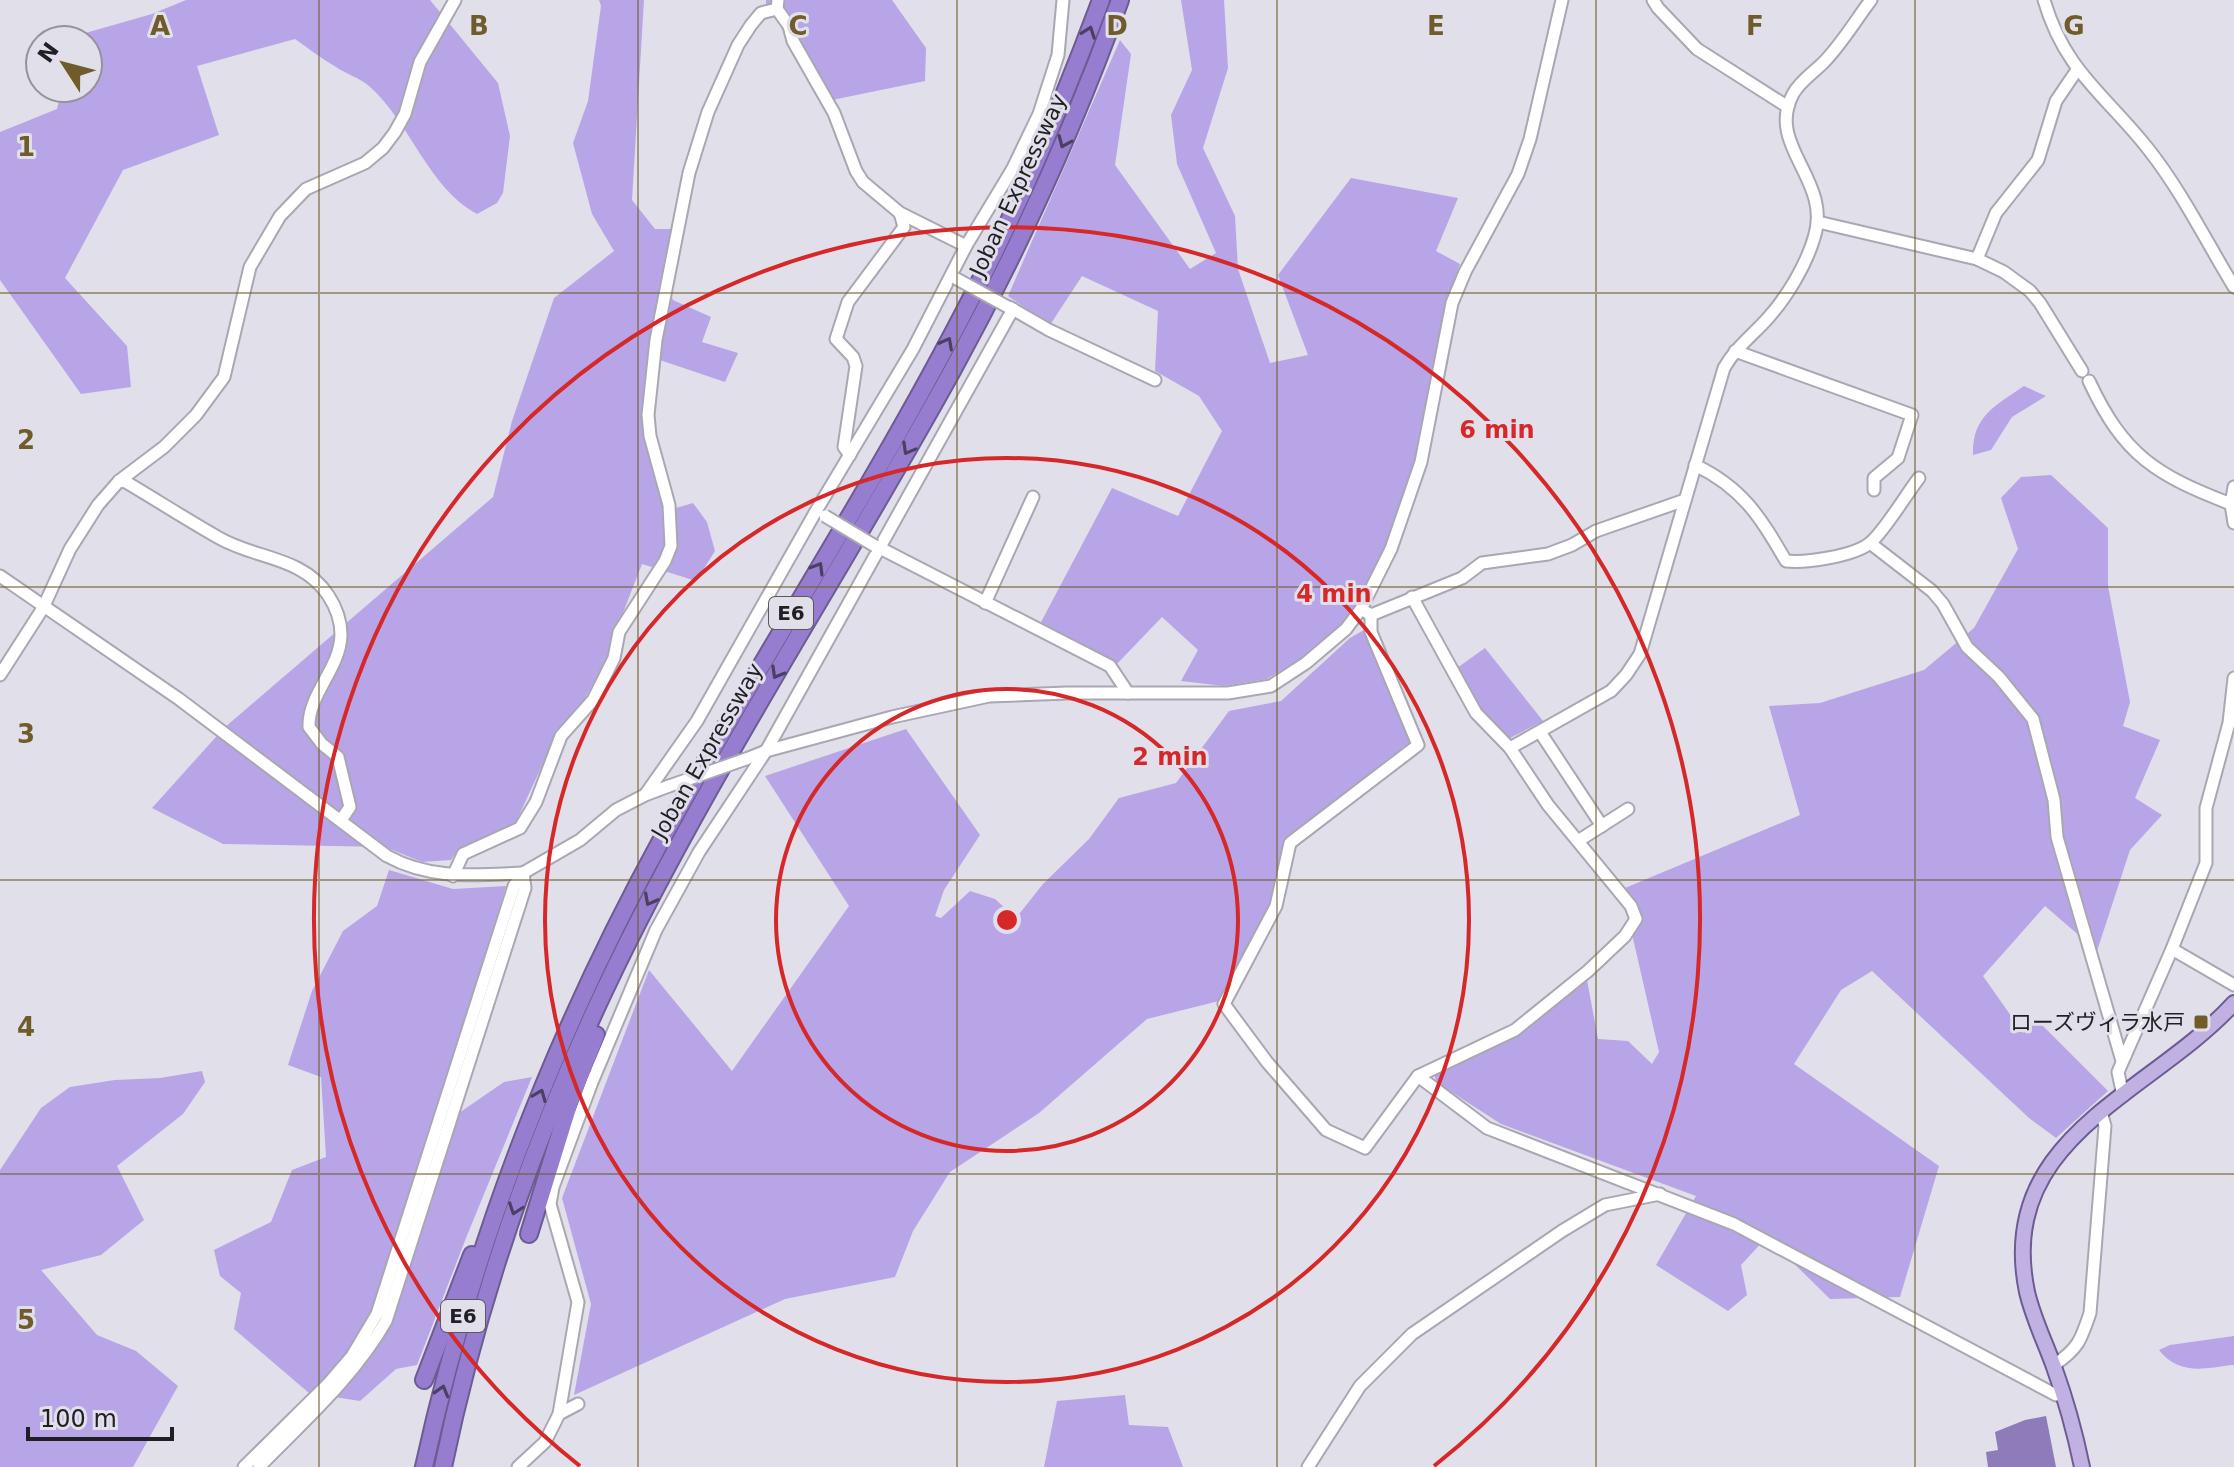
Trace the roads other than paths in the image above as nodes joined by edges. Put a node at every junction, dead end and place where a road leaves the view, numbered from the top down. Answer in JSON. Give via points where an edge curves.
{"nodes":[{"id":1,"x":455,"y":0,"type":"edge"},
{"id":2,"x":1063,"y":0,"type":"edge"},
{"id":3,"x":1101,"y":0,"type":"edge"},
{"id":4,"x":1120,"y":0,"type":"edge"},
{"id":5,"x":1562,"y":0,"type":"edge"},
{"id":6,"x":1653,"y":0,"type":"edge"},
{"id":7,"x":1871,"y":0,"type":"edge"},
{"id":8,"x":2044,"y":0,"type":"edge"},
{"id":9,"x":777,"y":5,"type":"edge"},
{"id":10,"x":2077,"y":70,"type":"junction"},
{"id":11,"x":1788,"y":107,"type":"junction"},
{"id":12,"x":900,"y":213,"type":"junction"},
{"id":13,"x":1818,"y":222,"type":"junction"},
{"id":14,"x":966,"y":246,"type":"junction"},
{"id":15,"x":1977,"y":259,"type":"junction"},
{"id":16,"x":953,"y":277,"type":"junction"},
{"id":17,"x":2234,"y":287,"type":"edge"},
{"id":18,"x":1011,"y":308,"type":"junction"},
{"id":19,"x":1735,"y":351,"type":"junction"},
{"id":20,"x":1155,"y":380,"type":"dead end"},
{"id":21,"x":850,"y":455,"type":"junction"},
{"id":22,"x":1695,"y":465,"type":"junction"},
{"id":23,"x":1919,"y":478,"type":"dead end"},
{"id":24,"x":119,"y":481,"type":"junction"},
{"id":25,"x":2234,"y":487,"type":"edge"},
{"id":26,"x":1874,"y":490,"type":"dead end"},
{"id":27,"x":1033,"y":497,"type":"dead end"},
{"id":28,"x":1685,"y":500,"type":"junction"},
{"id":29,"x":2231,"y":504,"type":"junction"},
{"id":30,"x":820,"y":513,"type":"junction"},
{"id":31,"x":2234,"y":523,"type":"edge"},
{"id":32,"x":1870,"y":543,"type":"junction"},
{"id":33,"x":878,"y":547,"type":"junction"},
{"id":34,"x":0,"y":576,"type":"edge"},
{"id":35,"x":1412,"y":597,"type":"junction"},
{"id":36,"x":985,"y":603,"type":"junction"},
{"id":37,"x":43,"y":608,"type":"junction"},
{"id":38,"x":1366,"y":612,"type":"junction"},
{"id":39,"x":0,"y":675,"type":"edge"},
{"id":40,"x":2234,"y":678,"type":"edge"},
{"id":41,"x":1128,"y":693,"type":"junction"},
{"id":42,"x":1540,"y":732,"type":"junction"},
{"id":43,"x":1510,"y":748,"type":"junction"},
{"id":44,"x":766,"y":751,"type":"junction"},
{"id":45,"x":645,"y":795,"type":"junction"},
{"id":46,"x":1628,"y":809,"type":"dead end"},
{"id":47,"x":341,"y":820,"type":"junction"},
{"id":48,"x":1602,"y":826,"type":"junction"},
{"id":49,"x":1578,"y":841,"type":"junction"},
{"id":50,"x":523,"y":873,"type":"junction"},
{"id":51,"x":453,"y":876,"type":"junction"},
{"id":52,"x":633,"y":932,"type":"junction"},
{"id":53,"x":2172,"y":949,"type":"junction"},
{"id":54,"x":2234,"y":985,"type":"edge"},
{"id":55,"x":2234,"y":1003,"type":"edge"},
{"id":56,"x":2122,"y":1061,"type":"junction"},
{"id":57,"x":1418,"y":1076,"type":"junction"},
{"id":58,"x":2123,"y":1096,"type":"junction"},
{"id":59,"x":2101,"y":1112,"type":"junction"},
{"id":60,"x":511,"y":1167,"type":"junction"},
{"id":61,"x":1660,"y":1194,"type":"junction"},
{"id":62,"x":529,"y":1234,"type":"dead end"},
{"id":63,"x":2054,"y":1365,"type":"junction"},
{"id":64,"x":424,"y":1380,"type":"dead end"},
{"id":65,"x":2056,"y":1395,"type":"dead end"},
{"id":66,"x":578,"y":1404,"type":"dead end"},
{"id":67,"x":559,"y":1414,"type":"junction"},
{"id":68,"x":244,"y":1467,"type":"edge"},
{"id":69,"x":259,"y":1467,"type":"edge"},
{"id":70,"x":424,"y":1467,"type":"edge"},
{"id":71,"x":443,"y":1467,"type":"edge"},
{"id":72,"x":518,"y":1467,"type":"edge"},
{"id":73,"x":1308,"y":1467,"type":"edge"},
{"id":74,"x":2082,"y":1467,"type":"edge"}],
"edges":[{"from":1,"to":24,"type":"street","via":[[420,62],[395,132],[365,163],[306,189],[280,216],[250,267],[224,377],[164,447]]},
{"from":2,"to":14,"type":"street","via":[[1058,55],[1039,114]]},
{"from":60,"to":3,"type":"highway","name":"Joban Expressway","number":"E6","one_way":true,"via":[[562,1042],[662,838],[982,278],[1078,64]]},
{"from":4,"to":52,"type":"highway","name":"Joban Expressway","number":"E6","one_way":true,"via":[[1051,173],[998,283]]},
{"from":5,"to":38,"type":"street","via":[[1518,174],[1452,303],[1421,462]]},
{"from":6,"to":11,"type":"street","via":[[1697,49]]},
{"from":7,"to":11,"type":"street","via":[[1840,44],[1793,93]]},
{"from":8,"to":10,"type":"street","via":[[2052,28]]},
{"from":9,"to":12,"type":"street","via":[[834,113],[856,171]]},
{"from":9,"to":51,"type":"street","via":[[761,13],[738,45],[708,112],[689,173],[648,415],[669,505],[671,546],[619,632],[614,658],[593,700],[561,736],[536,802],[520,828],[463,854]]},
{"from":10,"to":15,"type":"street","via":[[2056,101],[2038,160],[1996,213]]},
{"from":10,"to":17,"type":"street","via":[[2149,149]]},
{"from":11,"to":13,"type":"street","via":[[1787,137],[1811,184]]},
{"from":12,"to":14,"type":"street"},
{"from":12,"to":21,"type":"street","via":[[904,227],[848,302],[836,339],[856,366],[844,447]]},
{"from":13,"to":15,"type":"street"},
{"from":13,"to":19,"type":"street","via":[[1793,283]]},
{"from":14,"to":16,"type":"street"},
{"from":15,"to":29,"type":"street","via":[[2030,291],[2123,440],[2139,456],[2171,479]]},
{"from":16,"to":18,"type":"street","bridge":true},
{"from":16,"to":21,"type":"street"},
{"from":18,"to":20,"type":"street"},
{"from":18,"to":33,"type":"street"},
{"from":19,"to":22,"type":"street","via":[[1718,384]]},
{"from":19,"to":26,"type":"street","via":[[1912,415],[1898,458],[1874,478]]},
{"from":21,"to":30,"type":"street"},
{"from":22,"to":28,"type":"street"},
{"from":22,"to":32,"type":"street","via":[[1720,477],[1757,512],[1786,561],[1833,558]]},
{"from":23,"to":32,"type":"street"},
{"from":24,"to":37,"type":"street","via":[[88,519]]},
{"from":24,"to":47,"type":"street","via":[[223,540],[301,569],[332,601],[341,626],[339,653],[314,704],[309,727],[338,757],[350,807]]},
{"from":25,"to":29,"type":"street"},
{"from":27,"to":36,"type":"street"},
{"from":28,"to":35,"type":"street","via":[[1548,554],[1482,563],[1462,578]]},
{"from":28,"to":42,"type":"street","via":[[1640,654],[1611,691]]},
{"from":29,"to":31,"type":"street"},
{"from":30,"to":33,"type":"street","bridge":true},
{"from":30,"to":45,"type":"street","via":[[697,721]]},
{"from":32,"to":56,"type":"street","via":[[1932,591],[1967,647],[2033,719],[2054,800],[2057,837]]},
{"from":33,"to":36,"type":"street"},
{"from":33,"to":44,"type":"street"},
{"from":34,"to":37,"type":"street"},
{"from":35,"to":38,"type":"street"},
{"from":35,"to":43,"type":"street","via":[[1476,713]]},
{"from":36,"to":41,"type":"street","via":[[1110,666]]},
{"from":37,"to":39,"type":"street"},
{"from":37,"to":47,"type":"street","via":[[179,699]]},
{"from":38,"to":41,"type":"street","via":[[1271,686],[1228,693]]},
{"from":38,"to":57,"type":"street","via":[[1418,745],[1290,843],[1276,906],[1224,1004],[1326,1130],[1365,1148]]},
{"from":40,"to":53,"type":"street","via":[[2229,723],[2206,808],[2206,863]]},
{"from":41,"to":44,"type":"street","via":[[989,696]]},
{"from":42,"to":43,"type":"street"},
{"from":42,"to":48,"type":"street"},
{"from":43,"to":49,"type":"street"},
{"from":44,"to":45,"type":"street","bridge":true},
{"from":44,"to":67,"type":"street","via":[[699,852],[656,930],[553,1187],[552,1215],[578,1302]]},
{"from":45,"to":50,"type":"street"},
{"from":46,"to":48,"type":"street"},
{"from":47,"to":51,"type":"street","via":[[403,865]]},
{"from":48,"to":49,"type":"street"},
{"from":49,"to":57,"type":"street","via":[[1631,906],[1636,919],[1625,936],[1515,1030]]},
{"from":50,"to":51,"type":"street"},
{"from":50,"to":68,"type":"street","via":[[514,886],[377,1314],[336,1375]]},
{"from":50,"to":69,"type":"street","via":[[525,888],[386,1321],[335,1390]]},
{"from":52,"to":62,"type":"highway","via":[[571,1098]]},
{"from":52,"to":71,"type":"highway","name":"Joban Expressway","number":"E6","one_way":true,"via":[[528,1171],[479,1322]]},
{"from":53,"to":54,"type":"street"},
{"from":53,"to":56,"type":"street"},
{"from":55,"to":58,"type":"main road","via":[[2190,1046]]},
{"from":56,"to":58,"type":"street","via":[[2117,1077]]},
{"from":57,"to":61,"type":"street","via":[[1487,1128]]},
{"from":58,"to":59,"type":"main road"},
{"from":59,"to":63,"type":"street","via":[[2105,1126],[2090,1313],[2073,1352]]},
{"from":59,"to":63,"type":"main road","via":[[2046,1170],[2026,1228],[2028,1294]]},
{"from":60,"to":64,"type":"highway"},
{"from":70,"to":60,"type":"highway","name":"Joban Expressway","number":"E6","one_way":true,"via":[[455,1343]]},
{"from":61,"to":65,"type":"street","via":[[1734,1224]]},
{"from":61,"to":73,"type":"street","via":[[1605,1205],[1412,1334],[1360,1386]]},
{"from":63,"to":74,"type":"main road"},
{"from":66,"to":67,"type":"street"},
{"from":67,"to":72,"type":"street","via":[[545,1442]]}]}
